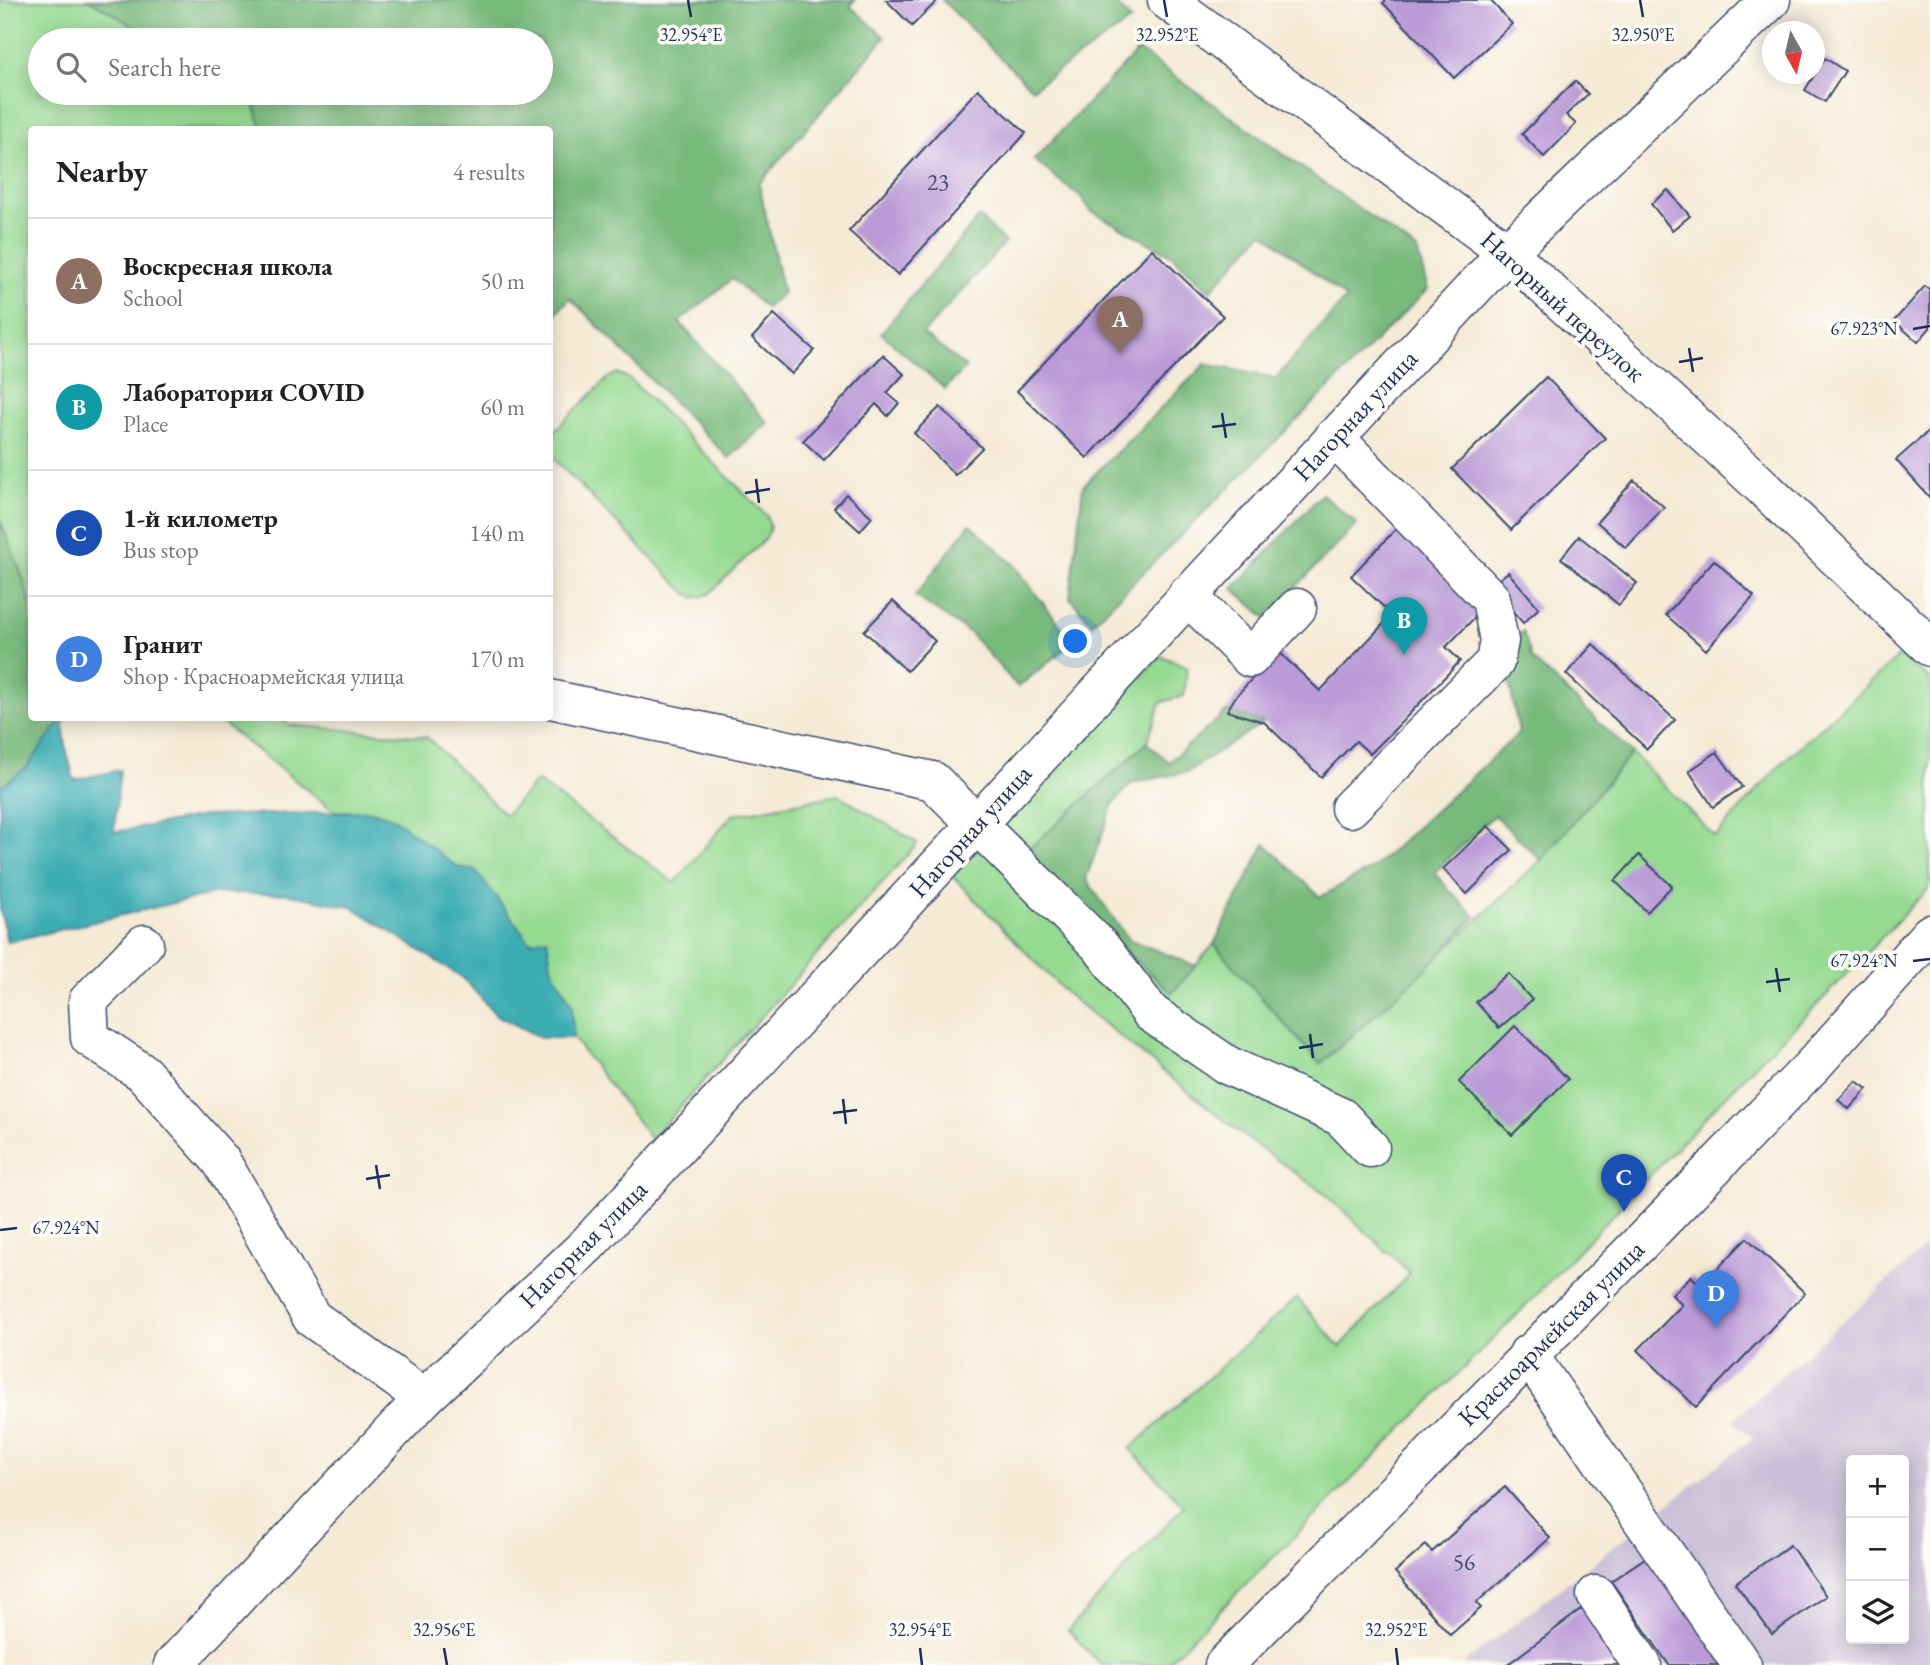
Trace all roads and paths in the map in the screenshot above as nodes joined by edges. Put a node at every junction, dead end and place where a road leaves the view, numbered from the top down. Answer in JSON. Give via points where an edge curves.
{"nodes":[{"id":1,"x":1167,"y":0,"type":"edge"},
{"id":2,"x":1772,"y":0,"type":"edge"},
{"id":3,"x":1507,"y":252,"type":"junction"},
{"id":4,"x":1334,"y":437,"type":"junction"},
{"id":5,"x":1187,"y":595,"type":"junction"},
{"id":6,"x":1297,"y":608,"type":"dead end"},
{"id":7,"x":1930,"y":647,"type":"edge"},
{"id":8,"x":553,"y":700,"type":"edge"},
{"id":9,"x":1350,"y":808,"type":"dead end"},
{"id":10,"x":976,"y":825,"type":"junction"},
{"id":11,"x":1930,"y":934,"type":"edge"},
{"id":12,"x":144,"y":944,"type":"dead end"},
{"id":13,"x":1370,"y":1148,"type":"dead end"},
{"id":14,"x":1528,"y":1354,"type":"junction"},
{"id":15,"x":424,"y":1398,"type":"junction"},
{"id":16,"x":1595,"y":1595,"type":"dead end"},
{"id":17,"x":173,"y":1665,"type":"edge"},
{"id":18,"x":1224,"y":1665,"type":"edge"},
{"id":19,"x":1643,"y":1665,"type":"edge"},
{"id":20,"x":1742,"y":1665,"type":"edge"}],
"edges":[{"from":1,"to":3,"type":"street","name":"Нагорный переулок"},
{"from":2,"to":3,"type":"street","name":"Нагорная улица"},
{"from":3,"to":4,"type":"street","name":"Нагорная улица"},
{"from":3,"to":7,"type":"street","name":"Нагорный переулок"},
{"from":4,"to":5,"type":"street","name":"Нагорная улица"},
{"from":4,"to":9,"type":"street","via":[[1492,599],[1499,640],[1495,662]]},
{"from":5,"to":6,"type":"street","via":[[1250,658]]},
{"from":5,"to":10,"type":"street","name":"Нагорная улица"},
{"from":8,"to":10,"type":"street","via":[[933,781]]},
{"from":10,"to":13,"type":"street","via":[[1101,946],[1151,1013],[1227,1065],[1341,1117]]},
{"from":10,"to":15,"type":"street","name":"Нагорная улица","via":[[586,1246]]},
{"from":11,"to":14,"type":"street","name":"Красноармейская улица","via":[[1815,1063]]},
{"from":12,"to":15,"type":"street","via":[[88,1001],[90,1038],[143,1073],[221,1161],[312,1318]]},
{"from":14,"to":18,"type":"street","name":"Красноармейская улица"},
{"from":14,"to":20,"type":"street"},
{"from":15,"to":17,"type":"street","name":"Нагорная улица"},
{"from":16,"to":19,"type":"street"}]}
